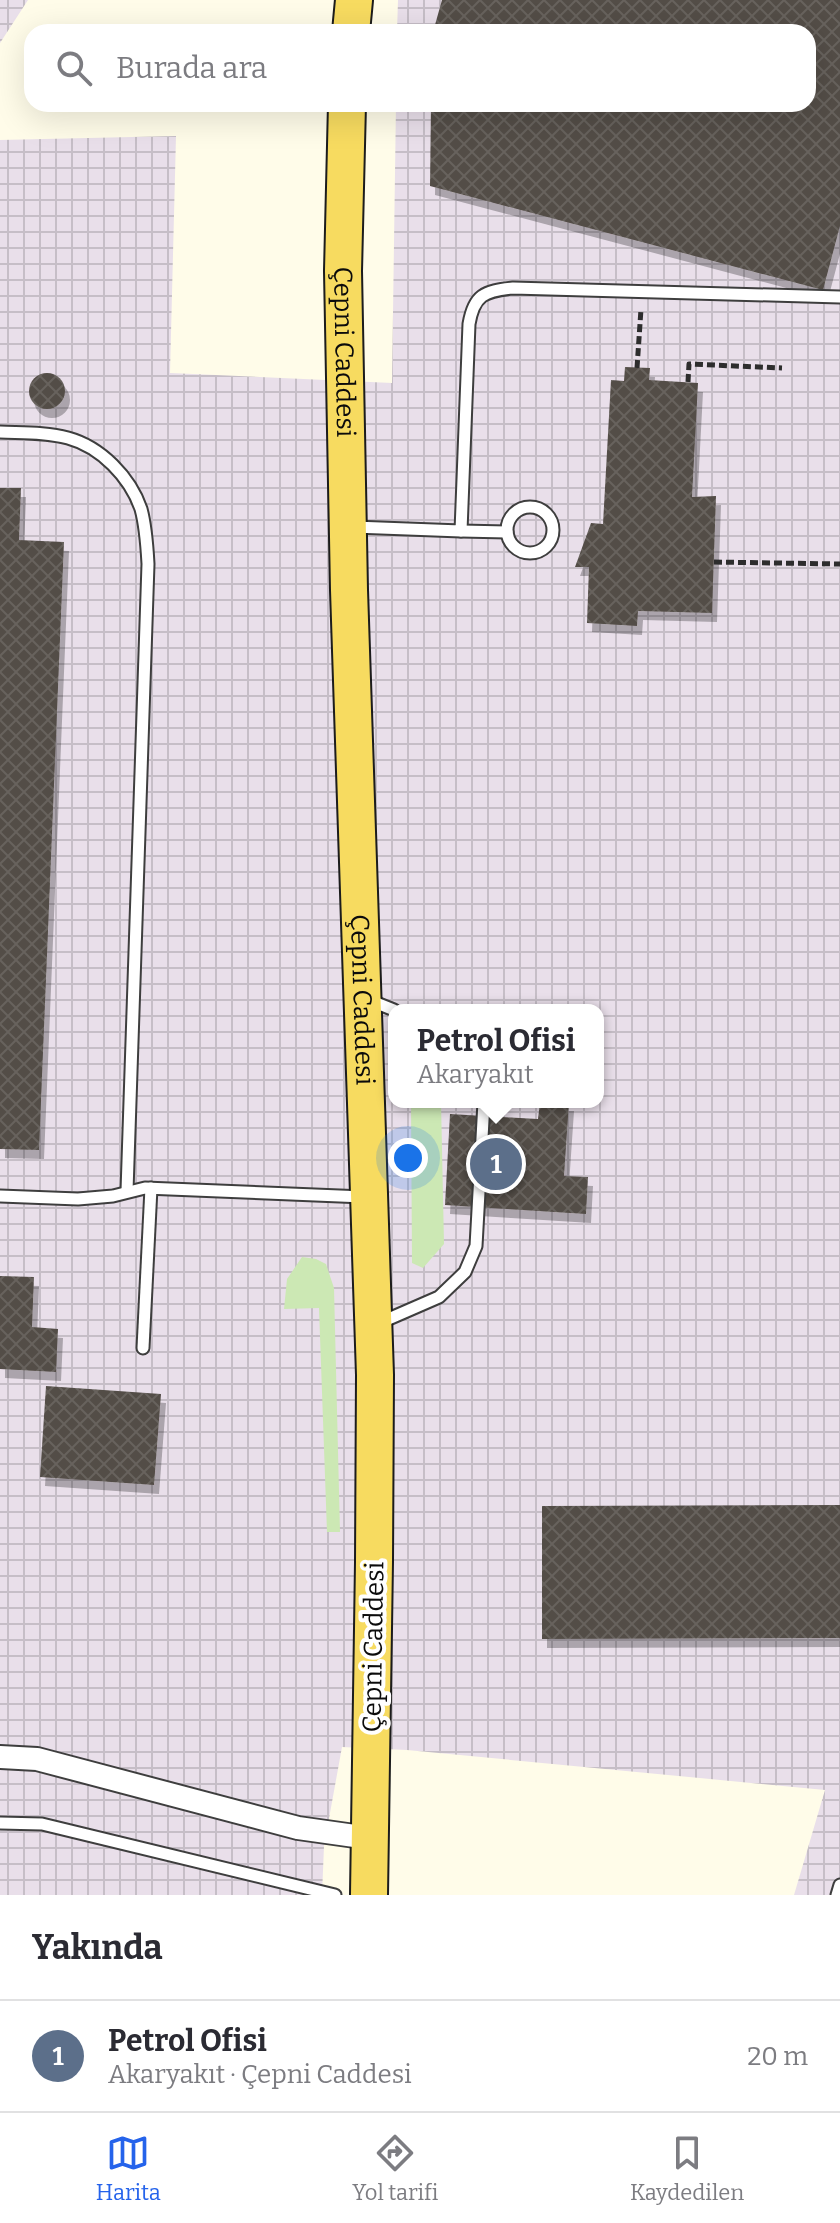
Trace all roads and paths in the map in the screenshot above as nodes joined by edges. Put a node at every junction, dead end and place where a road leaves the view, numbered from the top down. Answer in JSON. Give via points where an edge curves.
{"nodes":[{"id":1,"x":354,"y":0,"type":"edge"},
{"id":2,"x":352,"y":24,"type":"edge"},
{"id":3,"x":347,"y":112,"type":"edge"},
{"id":4,"x":642,"y":291,"type":"junction"},
{"id":5,"x":840,"y":297,"type":"edge"},
{"id":6,"x":637,"y":368,"type":"dead end"},
{"id":7,"x":782,"y":368,"type":"dead end"},
{"id":8,"x":688,"y":382,"type":"dead end"},
{"id":9,"x":0,"y":432,"type":"edge"},
{"id":10,"x":350,"y":527,"type":"junction"},
{"id":11,"x":461,"y":531,"type":"junction"},
{"id":12,"x":507,"y":532,"type":"junction"},
{"id":13,"x":714,"y":562,"type":"dead end"},
{"id":14,"x":840,"y":564,"type":"edge"},
{"id":15,"x":378,"y":1004,"type":"edge"},
{"id":16,"x":484,"y":1108,"type":"edge"},
{"id":17,"x":151,"y":1188,"type":"junction"},
{"id":18,"x":127,"y":1191,"type":"junction"},
{"id":19,"x":0,"y":1196,"type":"edge"},
{"id":20,"x":368,"y":1197,"type":"junction"},
{"id":21,"x":373,"y":1326,"type":"junction"},
{"id":22,"x":143,"y":1348,"type":"dead end"},
{"id":23,"x":0,"y":1757,"type":"edge"},
{"id":24,"x":0,"y":1823,"type":"edge"},
{"id":25,"x":369,"y":1838,"type":"junction"},
{"id":26,"x":840,"y":1885,"type":"edge"},
{"id":27,"x":335,"y":1895,"type":"edge"},
{"id":28,"x":369,"y":1895,"type":"edge"},
{"id":29,"x":837,"y":1895,"type":"edge"}],
"edges":[{"from":1,"to":2,"type":"main road"},
{"from":3,"to":10,"type":"main road","name":"Çepni Caddesi","via":[[343,271]]},
{"from":4,"to":5,"type":"lane"},
{"from":4,"to":6,"type":"path"},
{"from":4,"to":11,"type":"lane","via":[[513,288],[480,297],[469,324]]},
{"from":7,"to":8,"type":"path","via":[[689,364]]},
{"from":9,"to":18,"type":"lane","via":[[54,436],[92,448],[135,495],[146,535]]},
{"from":10,"to":11,"type":"lane"},
{"from":10,"to":15,"type":"main road","name":"Çepni Caddesi","via":[[351,653]]},
{"from":11,"to":12,"type":"lane"},
{"from":12,"to":12,"type":"lane","via":[[513,546],[527,553],[541,550],[553,532],[549,517],[530,507],[516,512]]},
{"from":13,"to":14,"type":"path"},
{"from":15,"to":20,"type":"main road","name":"Çepni Caddesi"},
{"from":16,"to":21,"type":"lane","via":[[476,1246],[465,1272],[439,1297]]},
{"from":17,"to":18,"type":"lane"},
{"from":17,"to":20,"type":"lane"},
{"from":17,"to":22,"type":"lane"},
{"from":18,"to":19,"type":"lane","via":[[78,1199]]},
{"from":20,"to":21,"type":"main road","name":"Çepni Caddesi"},
{"from":21,"to":25,"type":"main road","name":"Çepni Caddesi"},
{"from":23,"to":25,"type":"street","via":[[37,1759],[298,1828]]},
{"from":24,"to":27,"type":"lane","via":[[42,1824]]},
{"from":25,"to":28,"type":"main road","name":"Çepni Caddesi"},
{"from":26,"to":29,"type":"lane"}]}
